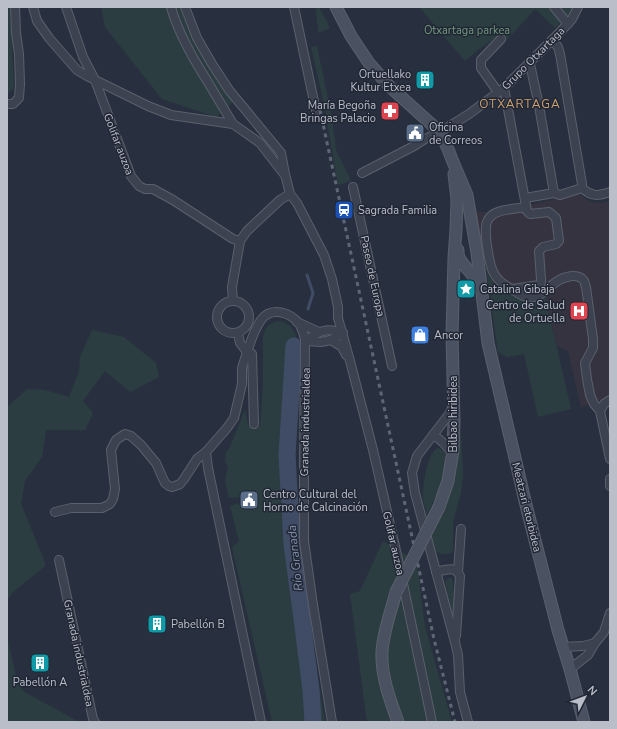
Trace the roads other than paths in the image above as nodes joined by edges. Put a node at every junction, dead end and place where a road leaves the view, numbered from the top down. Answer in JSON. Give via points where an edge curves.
{"nodes":[{"id":1,"x":15,"y":7,"type":"edge"},
{"id":2,"x":33,"y":7,"type":"edge"},
{"id":3,"x":66,"y":7,"type":"edge"},
{"id":4,"x":171,"y":7,"type":"edge"},
{"id":5,"x":185,"y":7,"type":"edge"},
{"id":6,"x":294,"y":7,"type":"edge"},
{"id":7,"x":336,"y":7,"type":"edge"},
{"id":8,"x":554,"y":7,"type":"edge"},
{"id":9,"x":578,"y":7,"type":"edge"},
{"id":10,"x":568,"y":24,"type":"junction"},
{"id":11,"x":500,"y":39,"type":"dead end"},
{"id":12,"x":552,"y":40,"type":"junction"},
{"id":13,"x":530,"y":64,"type":"junction"},
{"id":14,"x":95,"y":80,"type":"junction"},
{"id":15,"x":501,"y":90,"type":"junction"},
{"id":16,"x":7,"y":104,"type":"edge"},
{"id":17,"x":316,"y":110,"type":"dead end"},
{"id":18,"x":234,"y":124,"type":"junction"},
{"id":19,"x":440,"y":132,"type":"junction"},
{"id":20,"x":452,"y":162,"type":"junction"},
{"id":21,"x":362,"y":173,"type":"dead end"},
{"id":22,"x":285,"y":174,"type":"junction"},
{"id":23,"x":353,"y":187,"type":"dead end"},
{"id":24,"x":582,"y":188,"type":"junction"},
{"id":25,"x":610,"y":192,"type":"edge"},
{"id":26,"x":554,"y":193,"type":"junction"},
{"id":27,"x":290,"y":194,"type":"junction"},
{"id":28,"x":525,"y":198,"type":"junction"},
{"id":29,"x":526,"y":207,"type":"junction"},
{"id":30,"x":240,"y":241,"type":"junction"},
{"id":31,"x":488,"y":249,"type":"junction"},
{"id":32,"x":477,"y":253,"type":"junction"},
{"id":33,"x":456,"y":258,"type":"junction"},
{"id":34,"x":472,"y":275,"type":"junction"},
{"id":35,"x":454,"y":278,"type":"junction"},
{"id":36,"x":482,"y":289,"type":"junction"},
{"id":37,"x":513,"y":289,"type":"junction"},
{"id":38,"x":233,"y":301,"type":"junction"},
{"id":39,"x":338,"y":318,"type":"junction"},
{"id":40,"x":297,"y":322,"type":"junction"},
{"id":41,"x":327,"y":330,"type":"junction"},
{"id":42,"x":319,"y":332,"type":"junction"},
{"id":43,"x":238,"y":333,"type":"junction"},
{"id":44,"x":343,"y":333,"type":"junction"},
{"id":45,"x":331,"y":340,"type":"junction"},
{"id":46,"x":305,"y":341,"type":"junction"},
{"id":47,"x":321,"y":342,"type":"junction"},
{"id":48,"x":247,"y":352,"type":"junction"},
{"id":49,"x":306,"y":354,"type":"junction"},
{"id":50,"x":351,"y":364,"type":"junction"},
{"id":51,"x":392,"y":366,"type":"dead end"},
{"id":52,"x":610,"y":400,"type":"edge"},
{"id":53,"x":453,"y":406,"type":"junction"},
{"id":54,"x":600,"y":411,"type":"junction"},
{"id":55,"x":254,"y":424,"type":"dead end"},
{"id":56,"x":433,"y":435,"type":"junction"},
{"id":57,"x":206,"y":452,"type":"junction"},
{"id":58,"x":453,"y":455,"type":"junction"},
{"id":59,"x":610,"y":459,"type":"edge"},
{"id":60,"x":610,"y":479,"type":"edge"},
{"id":61,"x":610,"y":486,"type":"edge"},
{"id":62,"x":55,"y":512,"type":"dead end"},
{"id":63,"x":461,"y":529,"type":"dead end"},
{"id":64,"x":59,"y":560,"type":"dead end"},
{"id":65,"x":436,"y":572,"type":"junction"},
{"id":66,"x":458,"y":572,"type":"junction"},
{"id":67,"x":610,"y":613,"type":"edge"},
{"id":68,"x":455,"y":642,"type":"junction"},
{"id":69,"x":595,"y":643,"type":"junction"},
{"id":70,"x":563,"y":647,"type":"junction"},
{"id":71,"x":570,"y":669,"type":"junction"},
{"id":72,"x":95,"y":722,"type":"edge"},
{"id":73,"x":261,"y":722,"type":"edge"},
{"id":74,"x":332,"y":722,"type":"edge"},
{"id":75,"x":398,"y":722,"type":"edge"},
{"id":76,"x":432,"y":722,"type":"edge"},
{"id":77,"x":468,"y":722,"type":"edge"},
{"id":78,"x":584,"y":722,"type":"edge"}],
"edges":[{"from":1,"to":16,"type":"street","via":[[19,98],[13,104]]},
{"from":2,"to":14,"type":"street","name":"Golifar auzoa","via":[[37,21],[63,55],[76,70]]},
{"from":3,"to":14,"type":"street","via":[[83,57]]},
{"from":4,"to":18,"type":"street","name":"Golifar auzoa","via":[[174,19],[198,68]]},
{"from":5,"to":22,"type":"street","name":"Golifar auzoa","via":[[197,38],[229,90],[281,153]]},
{"from":6,"to":17,"type":"street"},
{"from":7,"to":19,"type":"street","via":[[369,63],[389,86]]},
{"from":8,"to":10,"type":"street","name":"Grupo Otxartaga"},
{"from":9,"to":10,"type":"street","name":"Grupo Otxartaga"},
{"from":10,"to":12,"type":"street","name":"Grupo Otxartaga"},
{"from":11,"to":15,"type":"street","name":"Grupo Otxartaga","via":[[481,60],[481,68]]},
{"from":12,"to":13,"type":"street","name":"Grupo Otxartaga"},
{"from":12,"to":24,"type":"street","via":[[560,54]]},
{"from":13,"to":15,"type":"street","name":"Grupo Otxartaga"},
{"from":13,"to":26,"type":"street"},
{"from":14,"to":18,"type":"street","name":"Golifar auzoa","via":[[171,115]]},
{"from":14,"to":30,"type":"street","name":"Golifar auzoa","via":[[130,176],[139,186],[145,189],[153,188]]},
{"from":15,"to":19,"type":"street","name":"Grupo Otxartaga"},
{"from":15,"to":28,"type":"street"},
{"from":18,"to":22,"type":"street","name":"Golifar auzoa","via":[[260,143]]},
{"from":19,"to":20,"type":"street"},
{"from":19,"to":21,"type":"street","name":"Grupo Otxartaga"},
{"from":20,"to":32,"type":"street","name":"Meatzari etorbidea","via":[[467,195]]},
{"from":20,"to":33,"type":"street","name":"Bilbao hiribidea","via":[[460,213]]},
{"from":22,"to":27,"type":"street","name":"Golifar auzoa"},
{"from":23,"to":51,"type":"street","name":"Paseo de Europa"},
{"from":24,"to":25,"type":"street","via":[[595,196]]},
{"from":24,"to":26,"type":"street","via":[[560,195]]},
{"from":26,"to":28,"type":"street"},
{"from":27,"to":30,"type":"street","via":[[247,231]]},
{"from":27,"to":39,"type":"street","name":"Golifar auzoa","via":[[324,255],[332,278]]},
{"from":28,"to":29,"type":"street"},
{"from":29,"to":31,"type":"street","via":[[491,215],[486,226]]},
{"from":29,"to":37,"type":"street","via":[[530,214],[549,212],[556,218],[558,241],[556,244],[543,247],[539,252],[539,285]]},
{"from":30,"to":38,"type":"street","via":[[232,287]]},
{"from":31,"to":32,"type":"street"},
{"from":31,"to":37,"type":"street","via":[[494,274],[502,283]]},
{"from":32,"to":33,"type":"street","via":[[472,257]]},
{"from":32,"to":36,"type":"street","name":"Meatzari etorbidea"},
{"from":33,"to":34,"type":"street"},
{"from":33,"to":35,"type":"street","name":"Bilbao hiribidea"},
{"from":34,"to":35,"type":"street","via":[[465,274]]},
{"from":34,"to":36,"type":"street"},
{"from":35,"to":53,"type":"street","name":"Bilbao hiribidea"},
{"from":36,"to":70,"type":"street","name":"Meatzari etorbidea","via":[[488,343]]},
{"from":37,"to":54,"type":"street","via":[[524,297],[535,297],[565,278],[575,276],[584,281],[593,338],[592,348],[585,363],[590,395]]},
{"from":38,"to":43,"type":"street","via":[[245,306],[249,314],[248,324]]},
{"from":38,"to":43,"type":"street","via":[[220,308],[217,318],[223,330]]},
{"from":39,"to":41,"type":"street"},
{"from":39,"to":44,"type":"street","name":"Golifar auzoa"},
{"from":40,"to":42,"type":"street"},
{"from":40,"to":46,"type":"street","name":"Granada industrialdea"},
{"from":40,"to":48,"type":"street","via":[[290,315],[280,311],[271,312],[262,319]]},
{"from":41,"to":42,"type":"street"},
{"from":41,"to":44,"type":"street"},
{"from":42,"to":46,"type":"street"},
{"from":43,"to":48,"type":"street","via":[[240,343]]},
{"from":44,"to":45,"type":"street"},
{"from":44,"to":50,"type":"street","name":"Golifar auzoa"},
{"from":45,"to":47,"type":"street"},
{"from":45,"to":50,"type":"street","name":"Golifar auzoa","via":[[342,347]]},
{"from":46,"to":47,"type":"street"},
{"from":46,"to":49,"type":"street","name":"Granada industrialdea"},
{"from":47,"to":49,"type":"street"},
{"from":48,"to":55,"type":"street","via":[[252,354]]},
{"from":48,"to":57,"type":"street","via":[[234,418]]},
{"from":49,"to":74,"type":"street","name":"Granada industrialdea","via":[[304,541]]},
{"from":50,"to":76,"type":"street","name":"Golifar auzoa","via":[[397,555]]},
{"from":52,"to":54,"type":"street"},
{"from":53,"to":56,"type":"street"},
{"from":53,"to":58,"type":"street","name":"Bilbao hiribidea"},
{"from":54,"to":59,"type":"street"},
{"from":56,"to":58,"type":"street","via":[[440,439]]},
{"from":56,"to":65,"type":"street","via":[[417,456],[412,473],[414,493]]},
{"from":57,"to":62,"type":"street","via":[[196,459],[180,484],[172,487],[165,483],[156,463],[141,445],[125,434],[116,440],[111,450],[114,489],[110,504],[102,508],[71,508]]},
{"from":57,"to":73,"type":"street"},
{"from":58,"to":75,"type":"street","name":"Bilbao hiribidea","bridge":true,"via":[[439,507],[396,592],[386,629],[382,653],[384,673]]},
{"from":60,"to":61,"type":"street"},
{"from":63,"to":66,"type":"street"},
{"from":64,"to":72,"type":"street","name":"Granada industrialdea"},
{"from":65,"to":66,"type":"street","via":[[452,569]]},
{"from":65,"to":68,"type":"street"},
{"from":66,"to":68,"type":"street","via":[[460,576]]},
{"from":67,"to":69,"type":"street","via":[[604,632]]},
{"from":68,"to":77,"type":"street","via":[[460,692]]},
{"from":69,"to":70,"type":"street"},
{"from":69,"to":71,"type":"street","via":[[588,655]]},
{"from":70,"to":71,"type":"street","name":"Meatzari etorbidea"},
{"from":71,"to":78,"type":"street","name":"Meatzari etorbidea"}]}
